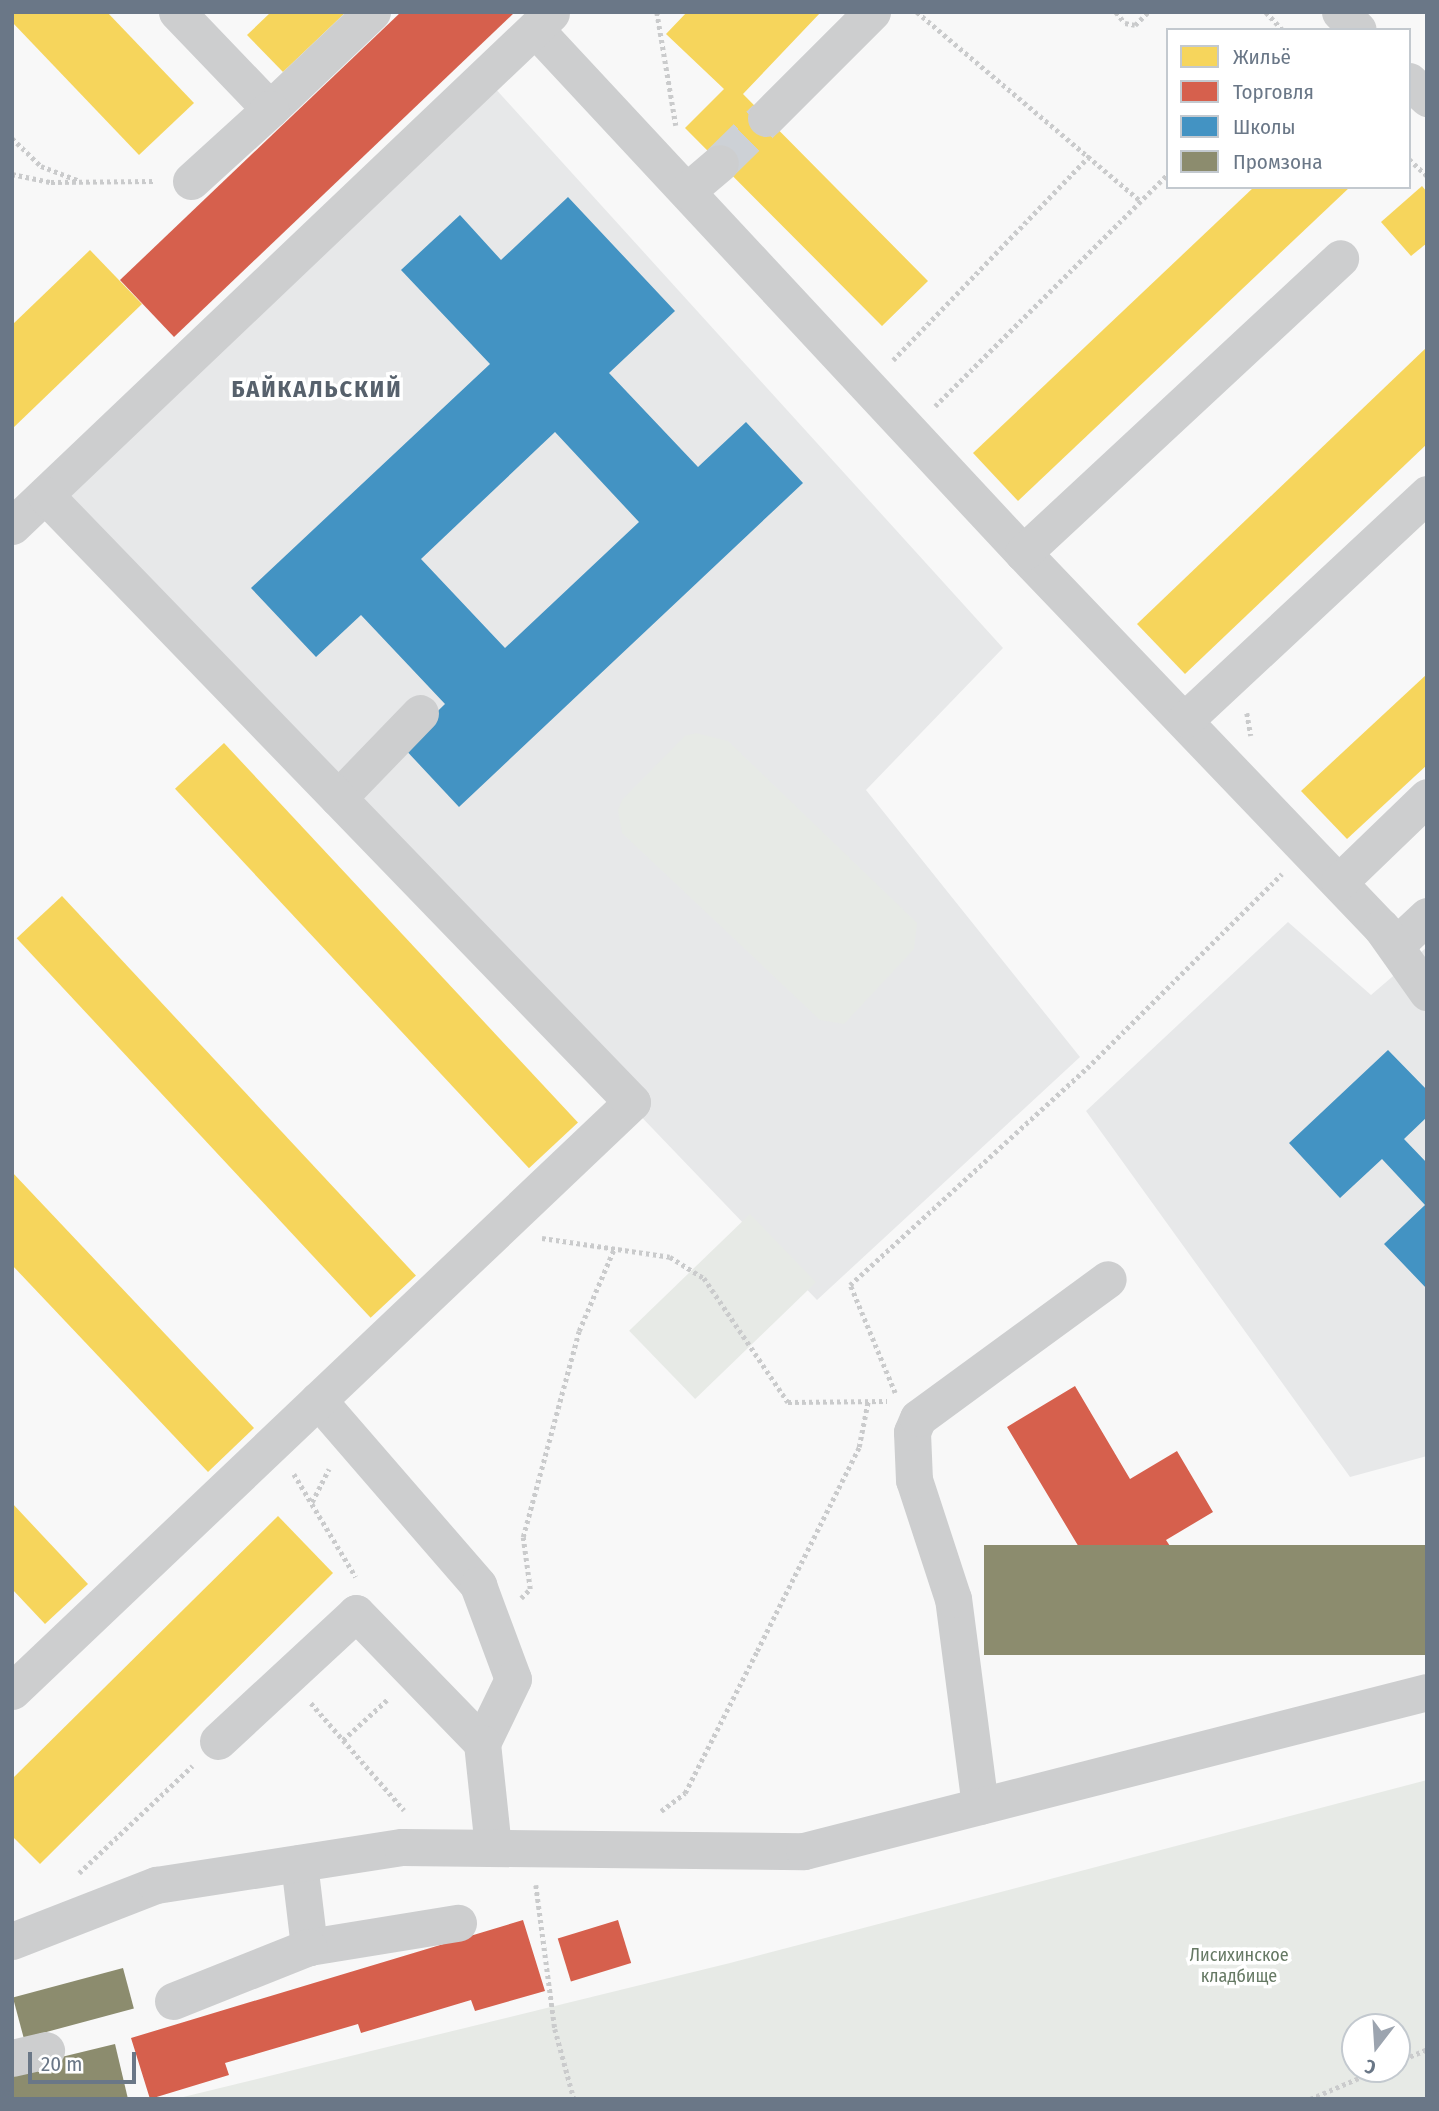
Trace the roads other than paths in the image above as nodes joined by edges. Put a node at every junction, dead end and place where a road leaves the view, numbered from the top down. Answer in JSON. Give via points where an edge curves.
{"nodes":[{"id":1,"x":372,"y":12,"type":"edge"},
{"id":2,"x":872,"y":12,"type":"edge"},
{"id":3,"x":1340,"y":12,"type":"edge"},
{"id":4,"x":191,"y":17,"type":"edge"},
{"id":5,"x":544,"y":20,"type":"edge"},
{"id":6,"x":1356,"y":28,"type":"edge"},
{"id":7,"x":1411,"y":83,"type":"edge"},
{"id":8,"x":1427,"y":98,"type":"edge"},
{"id":9,"x":270,"y":109,"type":"junction"},
{"id":10,"x":766,"y":118,"type":"tunnel mouth"},
{"id":11,"x":720,"y":163,"type":"tunnel mouth"},
{"id":12,"x":191,"y":181,"type":"road end"},
{"id":13,"x":687,"y":191,"type":"junction"},
{"id":14,"x":1340,"y":258,"type":"dead end"},
{"id":15,"x":1427,"y":494,"type":"edge"},
{"id":16,"x":45,"y":495,"type":"junction"},
{"id":17,"x":12,"y":526,"type":"edge"},
{"id":18,"x":1023,"y":553,"type":"junction"},
{"id":19,"x":420,"y":713,"type":"dead end"},
{"id":20,"x":1186,"y":719,"type":"junction"},
{"id":21,"x":1427,"y":797,"type":"edge"},
{"id":22,"x":338,"y":798,"type":"junction"},
{"id":23,"x":1339,"y":882,"type":"junction"},
{"id":24,"x":1427,"y":916,"type":"edge"},
{"id":25,"x":1379,"y":925,"type":"junction"},
{"id":26,"x":1427,"y":992,"type":"edge"},
{"id":27,"x":1108,"y":1279,"type":"dead end"},
{"id":28,"x":318,"y":1400,"type":"junction"},
{"id":29,"x":17,"y":1676,"type":"edge"},
{"id":30,"x":1427,"y":1692,"type":"edge"},
{"id":31,"x":218,"y":1741,"type":"road end"},
{"id":32,"x":482,"y":1743,"type":"junction"},
{"id":33,"x":980,"y":1806,"type":"junction"},
{"id":34,"x":493,"y":1847,"type":"junction"},
{"id":35,"x":299,"y":1863,"type":"junction"},
{"id":36,"x":458,"y":1923,"type":"dead end"},
{"id":37,"x":12,"y":1941,"type":"edge"},
{"id":38,"x":309,"y":1947,"type":"junction"},
{"id":39,"x":173,"y":2001,"type":"dead end"}],
"edges":[{"from":1,"to":9,"type":"street"},
{"from":2,"to":10,"type":"street"},
{"from":3,"to":6,"type":"street"},
{"from":4,"to":9,"type":"street"},
{"from":5,"to":13,"type":"street"},
{"from":5,"to":16,"type":"street"},
{"from":7,"to":8,"type":"street"},
{"from":9,"to":12,"type":"street"},
{"from":11,"to":13,"type":"street"},
{"from":13,"to":18,"type":"street"},
{"from":14,"to":18,"type":"street"},
{"from":15,"to":20,"type":"street"},
{"from":16,"to":17,"type":"street"},
{"from":16,"to":22,"type":"street"},
{"from":18,"to":20,"type":"street"},
{"from":19,"to":22,"type":"street"},
{"from":20,"to":23,"type":"street"},
{"from":21,"to":23,"type":"street"},
{"from":22,"to":28,"type":"street","via":[[632,1102]]},
{"from":23,"to":25,"type":"street"},
{"from":24,"to":25,"type":"street","via":[[1397,944]]},
{"from":25,"to":26,"type":"street"},
{"from":27,"to":33,"type":"street","via":[[918,1418],[912,1432],[914,1480],[953,1599]]},
{"from":28,"to":29,"type":"street"},
{"from":28,"to":32,"type":"street","via":[[478,1585],[513,1679]]},
{"from":30,"to":33,"type":"street"},
{"from":31,"to":32,"type":"street","via":[[356,1613]]},
{"from":32,"to":34,"type":"street"},
{"from":33,"to":34,"type":"street","via":[[804,1851]]},
{"from":34,"to":35,"type":"street","via":[[402,1847]]},
{"from":35,"to":37,"type":"street","via":[[156,1885]]},
{"from":35,"to":38,"type":"street"},
{"from":36,"to":38,"type":"street"},
{"from":38,"to":39,"type":"street"}]}
